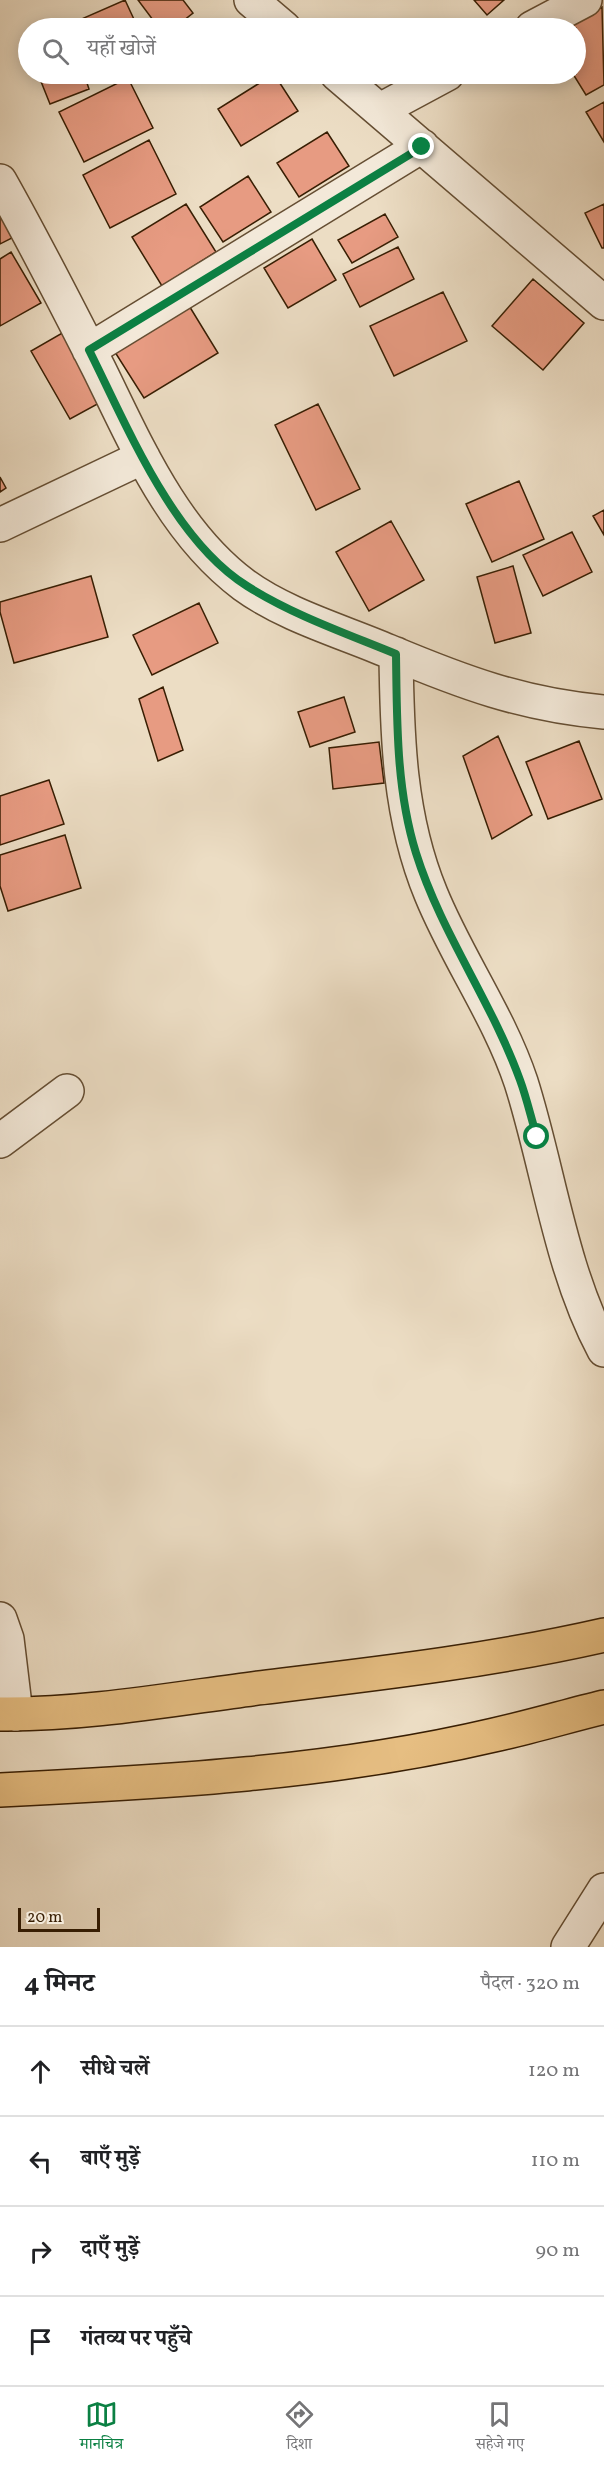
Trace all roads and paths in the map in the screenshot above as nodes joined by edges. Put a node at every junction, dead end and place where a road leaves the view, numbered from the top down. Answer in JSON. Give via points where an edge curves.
{"nodes":[{"id":1,"x":251,"y":0,"type":"edge"},
{"id":2,"x":585,"y":0,"type":"edge"},
{"id":3,"x":272,"y":18,"type":"edge"},
{"id":4,"x":551,"y":18,"type":"edge"},
{"id":5,"x":349,"y":84,"type":"edge"},
{"id":6,"x":428,"y":84,"type":"edge"},
{"id":7,"x":380,"y":110,"type":"junction"},
{"id":8,"x":422,"y":147,"type":"junction"},
{"id":9,"x":0,"y":181,"type":"edge"},
{"id":10,"x":601,"y":296,"type":"edge"},
{"id":11,"x":89,"y":350,"type":"junction"},
{"id":12,"x":143,"y":457,"type":"junction"},
{"id":13,"x":0,"y":525,"type":"edge"},
{"id":14,"x":396,"y":654,"type":"junction"},
{"id":15,"x":604,"y":712,"type":"edge"},
{"id":16,"x":67,"y":1091,"type":"dead end"},
{"id":17,"x":0,"y":1142,"type":"edge"},
{"id":18,"x":604,"y":1350,"type":"edge"},
{"id":19,"x":2,"y":1633,"type":"edge"},
{"id":20,"x":604,"y":1635,"type":"edge"},
{"id":21,"x":604,"y":1707,"type":"edge"},
{"id":22,"x":8,"y":1714,"type":"edge"},
{"id":23,"x":0,"y":1790,"type":"edge"},
{"id":24,"x":604,"y":1890,"type":"edge"},
{"id":25,"x":568,"y":1947,"type":"edge"}],
"edges":[{"from":1,"to":3,"type":"street"},
{"from":2,"to":4,"type":"street"},
{"from":5,"to":7,"type":"street"},
{"from":6,"to":7,"type":"street"},
{"from":7,"to":8,"type":"street"},
{"from":8,"to":10,"type":"street"},
{"from":8,"to":11,"type":"street"},
{"from":9,"to":11,"type":"street"},
{"from":11,"to":12,"type":"street"},
{"from":12,"to":13,"type":"street"},
{"from":12,"to":14,"type":"street","via":[[177,515],[207,551],[245,585],[291,611]]},
{"from":14,"to":15,"type":"street","via":[[513,698]]},
{"from":14,"to":18,"type":"street","via":[[400,767],[416,852],[431,895],[520,1080],[574,1279],[587,1318]]},
{"from":16,"to":17,"type":"street"},
{"from":19,"to":22,"type":"street"},
{"from":20,"to":22,"type":"main road","via":[[455,1663],[117,1707]]},
{"from":21,"to":23,"type":"main road","via":[[492,1736],[386,1755],[262,1772]]},
{"from":24,"to":25,"type":"street"}]}
